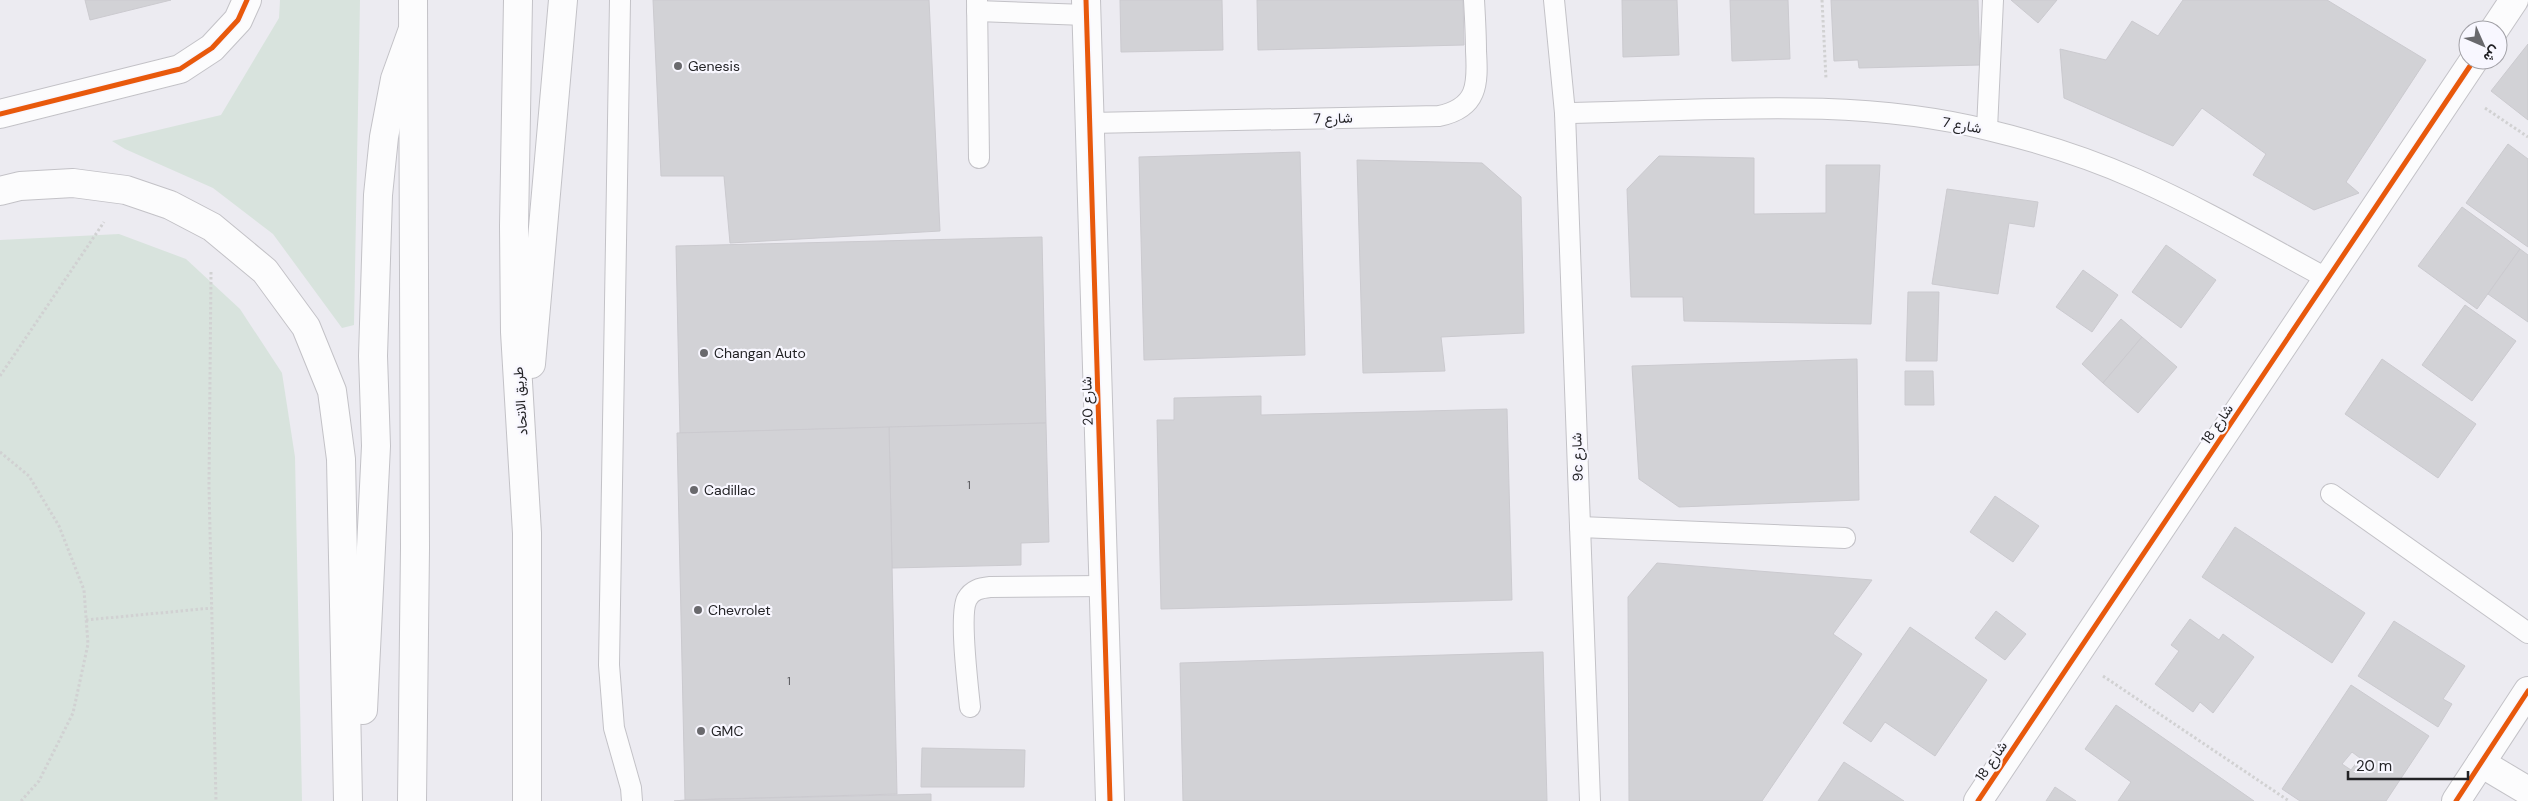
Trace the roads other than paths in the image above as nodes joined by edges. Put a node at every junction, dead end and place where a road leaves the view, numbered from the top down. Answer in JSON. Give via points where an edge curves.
{"nodes":[{"id":1,"x":247,"y":0,"type":"edge"},
{"id":2,"x":518,"y":0,"type":"edge"},
{"id":3,"x":563,"y":0,"type":"edge"},
{"id":4,"x":620,"y":0,"type":"edge"},
{"id":5,"x":1474,"y":0,"type":"edge"},
{"id":6,"x":1554,"y":0,"type":"edge"},
{"id":7,"x":1993,"y":0,"type":"edge"},
{"id":8,"x":2514,"y":0,"type":"edge"},
{"id":9,"x":977,"y":6,"type":"edge"},
{"id":10,"x":1086,"y":7,"type":"edge"},
{"id":11,"x":412,"y":8,"type":"edge"},
{"id":12,"x":2501,"y":20,"type":"edge"},
{"id":13,"x":2467,"y":70,"type":"edge"},
{"id":14,"x":1565,"y":113,"type":"junction"},
{"id":15,"x":0,"y":114,"type":"edge"},
{"id":16,"x":1090,"y":123,"type":"junction"},
{"id":17,"x":1986,"y":129,"type":"junction"},
{"id":18,"x":980,"y":158,"type":"dead end"},
{"id":19,"x":0,"y":191,"type":"edge"},
{"id":20,"x":2328,"y":279,"type":"junction"},
{"id":21,"x":523,"y":450,"type":"junction"},
{"id":22,"x":2331,"y":494,"type":"dead end"},
{"id":23,"x":1580,"y":527,"type":"junction"},
{"id":24,"x":1845,"y":538,"type":"dead end"},
{"id":25,"x":1104,"y":586,"type":"junction"},
{"id":26,"x":2528,"y":633,"type":"edge"},
{"id":27,"x":2528,"y":691,"type":"edge"},
{"id":28,"x":970,"y":707,"type":"dead end"},
{"id":29,"x":2481,"y":763,"type":"junction"},
{"id":30,"x":2528,"y":791,"type":"edge"},
{"id":31,"x":531,"y":794,"type":"edge"},
{"id":32,"x":2459,"y":800,"type":"edge"},
{"id":33,"x":348,"y":801,"type":"edge"},
{"id":34,"x":412,"y":801,"type":"edge"},
{"id":35,"x":632,"y":801,"type":"edge"},
{"id":36,"x":1110,"y":801,"type":"edge"},
{"id":37,"x":1590,"y":801,"type":"edge"},
{"id":38,"x":1978,"y":801,"type":"edge"}],
"edges":[{"from":1,"to":15,"type":"main road","via":[[238,20],[212,48],[180,69]]},
{"from":2,"to":21,"type":"main road","name":"طريق الاتحاد","via":[[514,303]]},
{"from":3,"to":21,"type":"main road"},
{"from":4,"to":35,"type":"lane","via":[[610,665],[614,728]]},
{"from":5,"to":16,"type":"lane","name":"شارع 7","via":[[1476,87],[1471,98],[1451,113],[1439,116]]},
{"from":6,"to":14,"type":"lane","name":"9c شارع"},
{"from":7,"to":17,"type":"lane"},
{"from":8,"to":12,"type":"main road"},
{"from":9,"to":10,"type":"lane"},
{"from":9,"to":18,"type":"lane"},
{"from":10,"to":16,"type":"main road","name":"شارع 20"},
{"from":11,"to":33,"type":"main road","via":[[384,137],[378,195],[373,356],[376,446],[368,614],[361,742]]},
{"from":11,"to":34,"type":"main road","via":[[415,548]]},
{"from":13,"to":20,"type":"main road","name":"شارع 18"},
{"from":14,"to":17,"type":"lane","name":"شارع 7","via":[[1828,108],[1907,115]]},
{"from":14,"to":23,"type":"lane","name":"9c شارع"},
{"from":16,"to":25,"type":"main road","name":"شارع 20"},
{"from":17,"to":20,"type":"lane","name":"شارع 7","via":[[2062,151],[2135,179]]},
{"from":19,"to":33,"type":"main road","via":[[20,186],[73,184],[126,190],[170,205],[212,227],[265,271],[306,327],[332,390],[341,459]]},
{"from":20,"to":38,"type":"main road","name":"شارع 18"},
{"from":21,"to":31,"type":"main road","name":"طريق الاتحاد"},
{"from":22,"to":26,"type":"lane"},
{"from":23,"to":24,"type":"lane"},
{"from":23,"to":37,"type":"lane","name":"9c شارع"},
{"from":25,"to":28,"type":"lane","via":[[990,587],[972,593],[964,610]]},
{"from":25,"to":36,"type":"main road","name":"شارع 20"},
{"from":27,"to":29,"type":"main road"},
{"from":29,"to":30,"type":"main road"},
{"from":29,"to":32,"type":"main road"}]}
